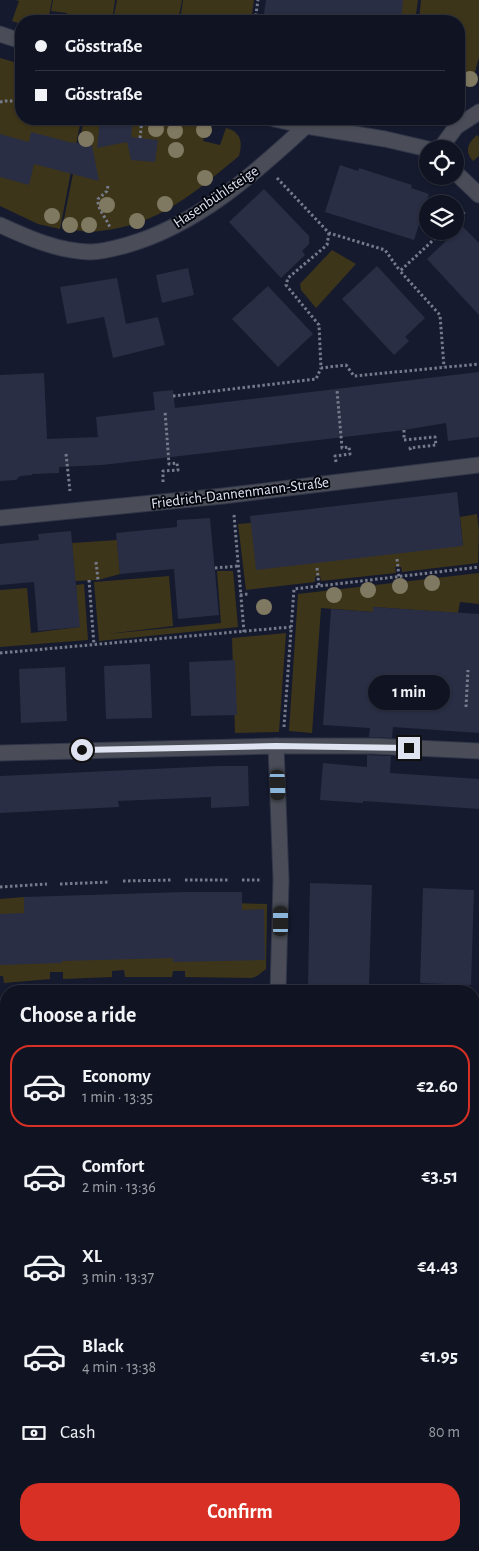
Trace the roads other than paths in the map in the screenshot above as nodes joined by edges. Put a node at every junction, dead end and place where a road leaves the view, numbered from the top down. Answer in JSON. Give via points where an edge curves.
{"nodes":[{"id":1,"x":0,"y":34,"type":"edge"},
{"id":2,"x":15,"y":39,"type":"edge"},
{"id":3,"x":479,"y":112,"type":"edge"},
{"id":4,"x":465,"y":121,"type":"edge"},
{"id":5,"x":301,"y":125,"type":"edge"},
{"id":6,"x":459,"y":125,"type":"edge"},
{"id":7,"x":306,"y":126,"type":"junction"},
{"id":8,"x":447,"y":140,"type":"edge"},
{"id":9,"x":419,"y":148,"type":"edge"},
{"id":10,"x":464,"y":181,"type":"edge"},
{"id":11,"x":479,"y":196,"type":"edge"},
{"id":12,"x":0,"y":225,"type":"edge"},
{"id":13,"x":479,"y":465,"type":"edge"},
{"id":14,"x":0,"y":518,"type":"edge"},
{"id":15,"x":276,"y":746,"type":"junction"},
{"id":16,"x":479,"y":751,"type":"edge"},
{"id":17,"x":0,"y":753,"type":"edge"},
{"id":18,"x":278,"y":985,"type":"edge"}],
"edges":[{"from":1,"to":2,"type":"street"},
{"from":3,"to":4,"type":"street"},
{"from":5,"to":7,"type":"street"},
{"from":6,"to":8,"type":"street"},
{"from":7,"to":9,"type":"street"},
{"from":7,"to":12,"type":"street","name":"Hasenbühlsteige","via":[[265,164],[208,206],[141,241],[92,252],[70,250]]},
{"from":10,"to":11,"type":"street"},
{"from":13,"to":14,"type":"street","name":"Friedrich-Dannenmann-Straße","via":[[222,496]]},
{"from":15,"to":16,"type":"street"},
{"from":15,"to":17,"type":"street"},
{"from":15,"to":18,"type":"street","via":[[281,880]]}]}
